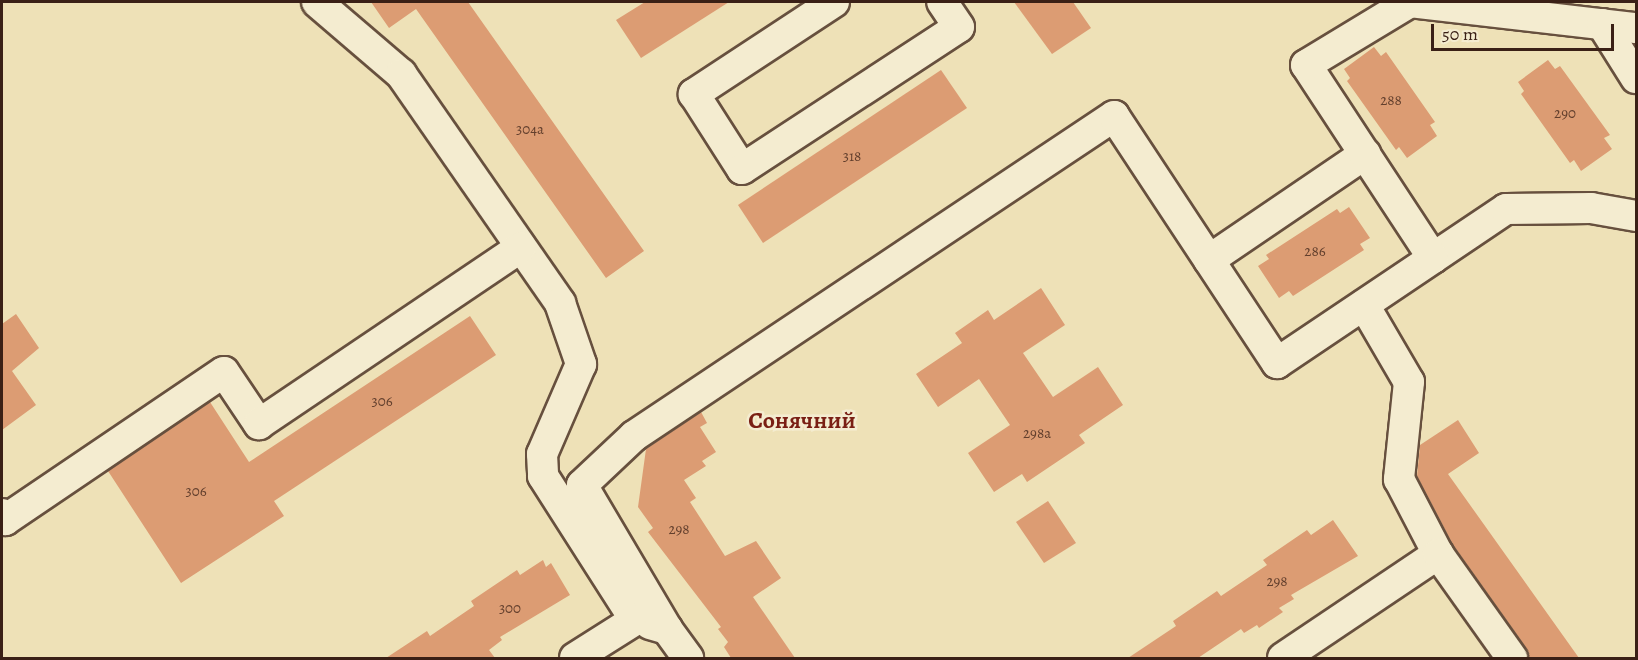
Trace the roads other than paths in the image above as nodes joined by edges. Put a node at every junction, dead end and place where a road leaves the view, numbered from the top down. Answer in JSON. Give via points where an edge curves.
{"nodes":[{"id":1,"x":317,"y":2,"type":"edge"},
{"id":2,"x":834,"y":2,"type":"edge"},
{"id":3,"x":942,"y":2,"type":"edge"},
{"id":4,"x":1410,"y":2,"type":"edge"},
{"id":5,"x":1602,"y":24,"type":"junction"},
{"id":6,"x":1636,"y":28,"type":"edge"},
{"id":7,"x":1636,"y":78,"type":"edge"},
{"id":8,"x":1365,"y":154,"type":"junction"},
{"id":9,"x":1636,"y":216,"type":"edge"},
{"id":10,"x":521,"y":247,"type":"junction"},
{"id":11,"x":1433,"y":258,"type":"junction"},
{"id":12,"x":1209,"y":260,"type":"junction"},
{"id":13,"x":1364,"y":305,"type":"junction"},
{"id":14,"x":2,"y":514,"type":"edge"},
{"id":15,"x":1438,"y":554,"type":"junction"},
{"id":16,"x":635,"y":620,"type":"junction"},
{"id":17,"x":667,"y":629,"type":"junction"},
{"id":18,"x":575,"y":658,"type":"edge"},
{"id":19,"x":688,"y":658,"type":"edge"},
{"id":20,"x":1283,"y":658,"type":"edge"},
{"id":21,"x":1512,"y":658,"type":"edge"}],
"edges":[{"from":1,"to":10,"type":"street","via":[[401,74]]},
{"from":2,"to":3,"type":"street","via":[[694,94],[742,169],[958,27]]},
{"from":4,"to":5,"type":"street"},
{"from":4,"to":8,"type":"street","via":[[1306,64]]},
{"from":5,"to":6,"type":"street"},
{"from":5,"to":7,"type":"street"},
{"from":8,"to":11,"type":"street"},
{"from":8,"to":12,"type":"street"},
{"from":9,"to":11,"type":"street","via":[[1591,208],[1506,209]]},
{"from":10,"to":14,"type":"street","via":[[259,424],[224,372],[5,520]]},
{"from":10,"to":16,"type":"street","via":[[560,303],[581,364],[542,454],[543,476]]},
{"from":11,"to":13,"type":"street"},
{"from":12,"to":13,"type":"street","via":[[1277,363]]},
{"from":12,"to":17,"type":"street","via":[[1114,116],[634,436],[582,485]]},
{"from":13,"to":15,"type":"street","via":[[1409,382],[1399,479]]},
{"from":15,"to":20,"type":"street"},
{"from":15,"to":21,"type":"street"},
{"from":16,"to":17,"type":"street"},
{"from":16,"to":18,"type":"street"},
{"from":17,"to":19,"type":"street"}]}
